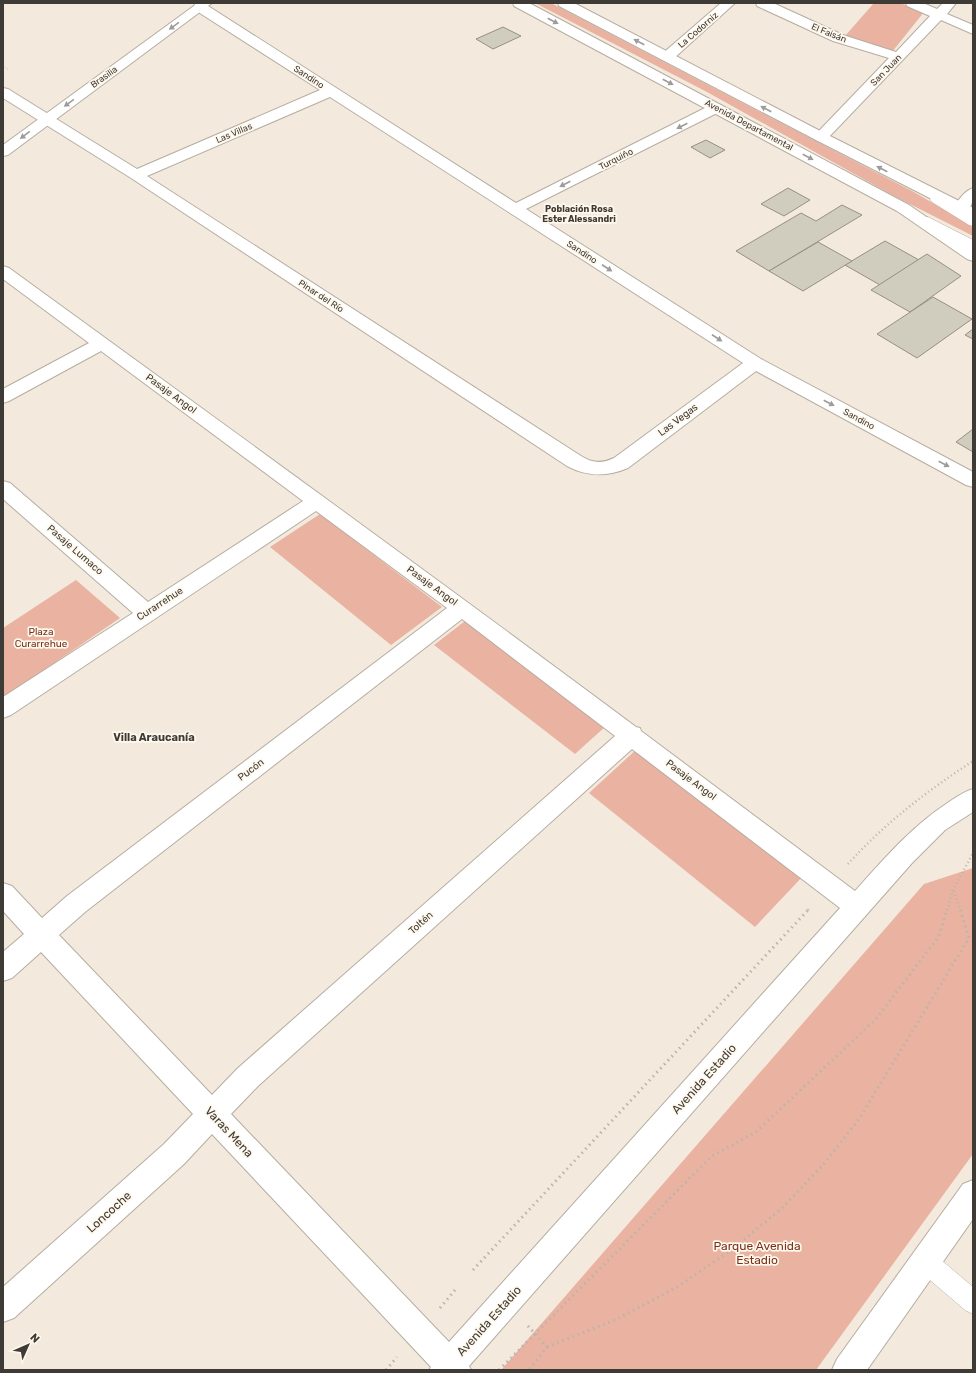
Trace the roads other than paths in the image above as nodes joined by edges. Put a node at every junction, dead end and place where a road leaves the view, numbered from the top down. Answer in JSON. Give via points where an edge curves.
{"nodes":[{"id":1,"x":519,"y":3,"type":"edge"},
{"id":2,"x":564,"y":3,"type":"edge"},
{"id":3,"x":729,"y":3,"type":"edge"},
{"id":4,"x":762,"y":3,"type":"edge"},
{"id":5,"x":912,"y":3,"type":"edge"},
{"id":6,"x":950,"y":3,"type":"edge"},
{"id":7,"x":203,"y":5,"type":"edge"},
{"id":8,"x":938,"y":14,"type":"junction"},
{"id":9,"x":973,"y":30,"type":"edge"},
{"id":10,"x":667,"y":57,"type":"junction"},
{"id":11,"x":899,"y":57,"type":"junction"},
{"id":12,"x":331,"y":91,"type":"junction"},
{"id":13,"x":3,"y":92,"type":"edge"},
{"id":14,"x":716,"y":108,"type":"junction"},
{"id":15,"x":48,"y":118,"type":"junction"},
{"id":16,"x":821,"y":138,"type":"junction"},
{"id":17,"x":3,"y":152,"type":"edge"},
{"id":18,"x":136,"y":175,"type":"junction"},
{"id":19,"x":916,"y":186,"type":"junction"},
{"id":20,"x":973,"y":193,"type":"edge"},
{"id":21,"x":903,"y":208,"type":"junction"},
{"id":22,"x":515,"y":209,"type":"junction"},
{"id":23,"x":967,"y":211,"type":"edge"},
{"id":24,"x":973,"y":222,"type":"edge"},
{"id":25,"x":973,"y":245,"type":"edge"},
{"id":26,"x":973,"y":256,"type":"edge"},
{"id":27,"x":3,"y":270,"type":"edge"},
{"id":28,"x":102,"y":343,"type":"junction"},
{"id":29,"x":756,"y":363,"type":"junction"},
{"id":30,"x":3,"y":397,"type":"edge"},
{"id":31,"x":597,"y":469,"type":"joint"},
{"id":32,"x":973,"y":480,"type":"edge"},
{"id":33,"x":3,"y":488,"type":"edge"},
{"id":34,"x":317,"y":501,"type":"junction"},
{"id":35,"x":462,"y":608,"type":"junction"},
{"id":36,"x":147,"y":613,"type":"junction"},
{"id":37,"x":3,"y":709,"type":"edge"},
{"id":38,"x":632,"y":735,"type":"junction"},
{"id":39,"x":973,"y":799,"type":"edge"},
{"id":40,"x":3,"y":894,"type":"edge"},
{"id":41,"x":857,"y":906,"type":"junction"},
{"id":42,"x":41,"y":935,"type":"junction"},
{"id":43,"x":3,"y":969,"type":"edge"},
{"id":44,"x":212,"y":1114,"type":"junction"},
{"id":45,"x":973,"y":1194,"type":"edge"},
{"id":46,"x":925,"y":1261,"type":"junction"},
{"id":47,"x":973,"y":1302,"type":"edge"},
{"id":48,"x":3,"y":1306,"type":"edge"},
{"id":49,"x":450,"y":1368,"type":"edge"},
{"id":50,"x":848,"y":1370,"type":"edge"}],
"edges":[{"from":1,"to":14,"type":"street","name":"Avenida Departamental","one_way":true},
{"from":10,"to":2,"type":"street","one_way":true},
{"from":3,"to":10,"type":"street","name":"La Codorniz"},
{"from":4,"to":11,"type":"street","name":"El Faisán","via":[[838,38]]},
{"from":5,"to":8,"type":"street"},
{"from":6,"to":8,"type":"street","name":"San Juan"},
{"from":7,"to":12,"type":"street","name":"Sandino"},
{"from":7,"to":15,"type":"street","name":"Brasilia","one_way":true},
{"from":8,"to":9,"type":"street"},
{"from":8,"to":11,"type":"street","name":"San Juan"},
{"from":16,"to":10,"type":"street","one_way":true},
{"from":11,"to":16,"type":"street","name":"San Juan"},
{"from":12,"to":18,"type":"street","name":"Las Villas"},
{"from":12,"to":22,"type":"street","name":"Sandino"},
{"from":13,"to":15,"type":"street","name":"Pinar del Río"},
{"from":14,"to":21,"type":"street","name":"Avenida Departamental","one_way":true},
{"from":14,"to":22,"type":"street","name":"Turquiño","one_way":true},
{"from":15,"to":17,"type":"street","name":"Brasilia","one_way":true},
{"from":15,"to":18,"type":"street","name":"Pinar del Río"},
{"from":19,"to":16,"type":"street","one_way":true},
{"from":18,"to":31,"type":"street","name":"Pinar del Río","via":[[574,461],[588,468]]},
{"from":19,"to":23,"type":"street"},
{"from":19,"to":24,"type":"lane"},
{"from":20,"to":23,"type":"street"},
{"from":21,"to":25,"type":"lane"},
{"from":21,"to":26,"type":"street","name":"Avenida Departamental"},
{"from":22,"to":29,"type":"street","name":"Sandino","one_way":true},
{"from":27,"to":28,"type":"street","name":"Pasaje Angol"},
{"from":28,"to":30,"type":"street"},
{"from":28,"to":34,"type":"street","name":"Pasaje Angol"},
{"from":29,"to":31,"type":"street","name":"Las Vegas","via":[[621,463],[606,469]]},
{"from":29,"to":32,"type":"street","name":"Sandino","one_way":true},
{"from":33,"to":36,"type":"street","name":"Pasaje Lumaco"},
{"from":34,"to":35,"type":"street","name":"Pasaje Angol"},
{"from":34,"to":36,"type":"street","name":"Curarrehue"},
{"from":35,"to":38,"type":"street","name":"Pasaje Angol"},
{"from":35,"to":42,"type":"street","name":"Pucón","via":[[76,904]]},
{"from":36,"to":37,"type":"street","name":"Curarrehue"},
{"from":38,"to":41,"type":"street","name":"Pasaje Angol"},
{"from":38,"to":44,"type":"street","name":"Toltén","via":[[248,1077]]},
{"from":39,"to":41,"type":"street","name":"Avenida Estadio","via":[[937,823],[918,840]]},
{"from":40,"to":42,"type":"street","name":"Varas Mena"},
{"from":41,"to":49,"type":"street","name":"Avenida Estadio"},
{"from":42,"to":43,"type":"street","name":"Pucón"},
{"from":42,"to":44,"type":"street","name":"Varas Mena"},
{"from":44,"to":48,"type":"street","name":"Loncoche","via":[[174,1154]]},
{"from":44,"to":49,"type":"street","name":"Varas Mena"},
{"from":45,"to":46,"type":"street"},
{"from":46,"to":47,"type":"lane"},
{"from":46,"to":50,"type":"street"}]}
